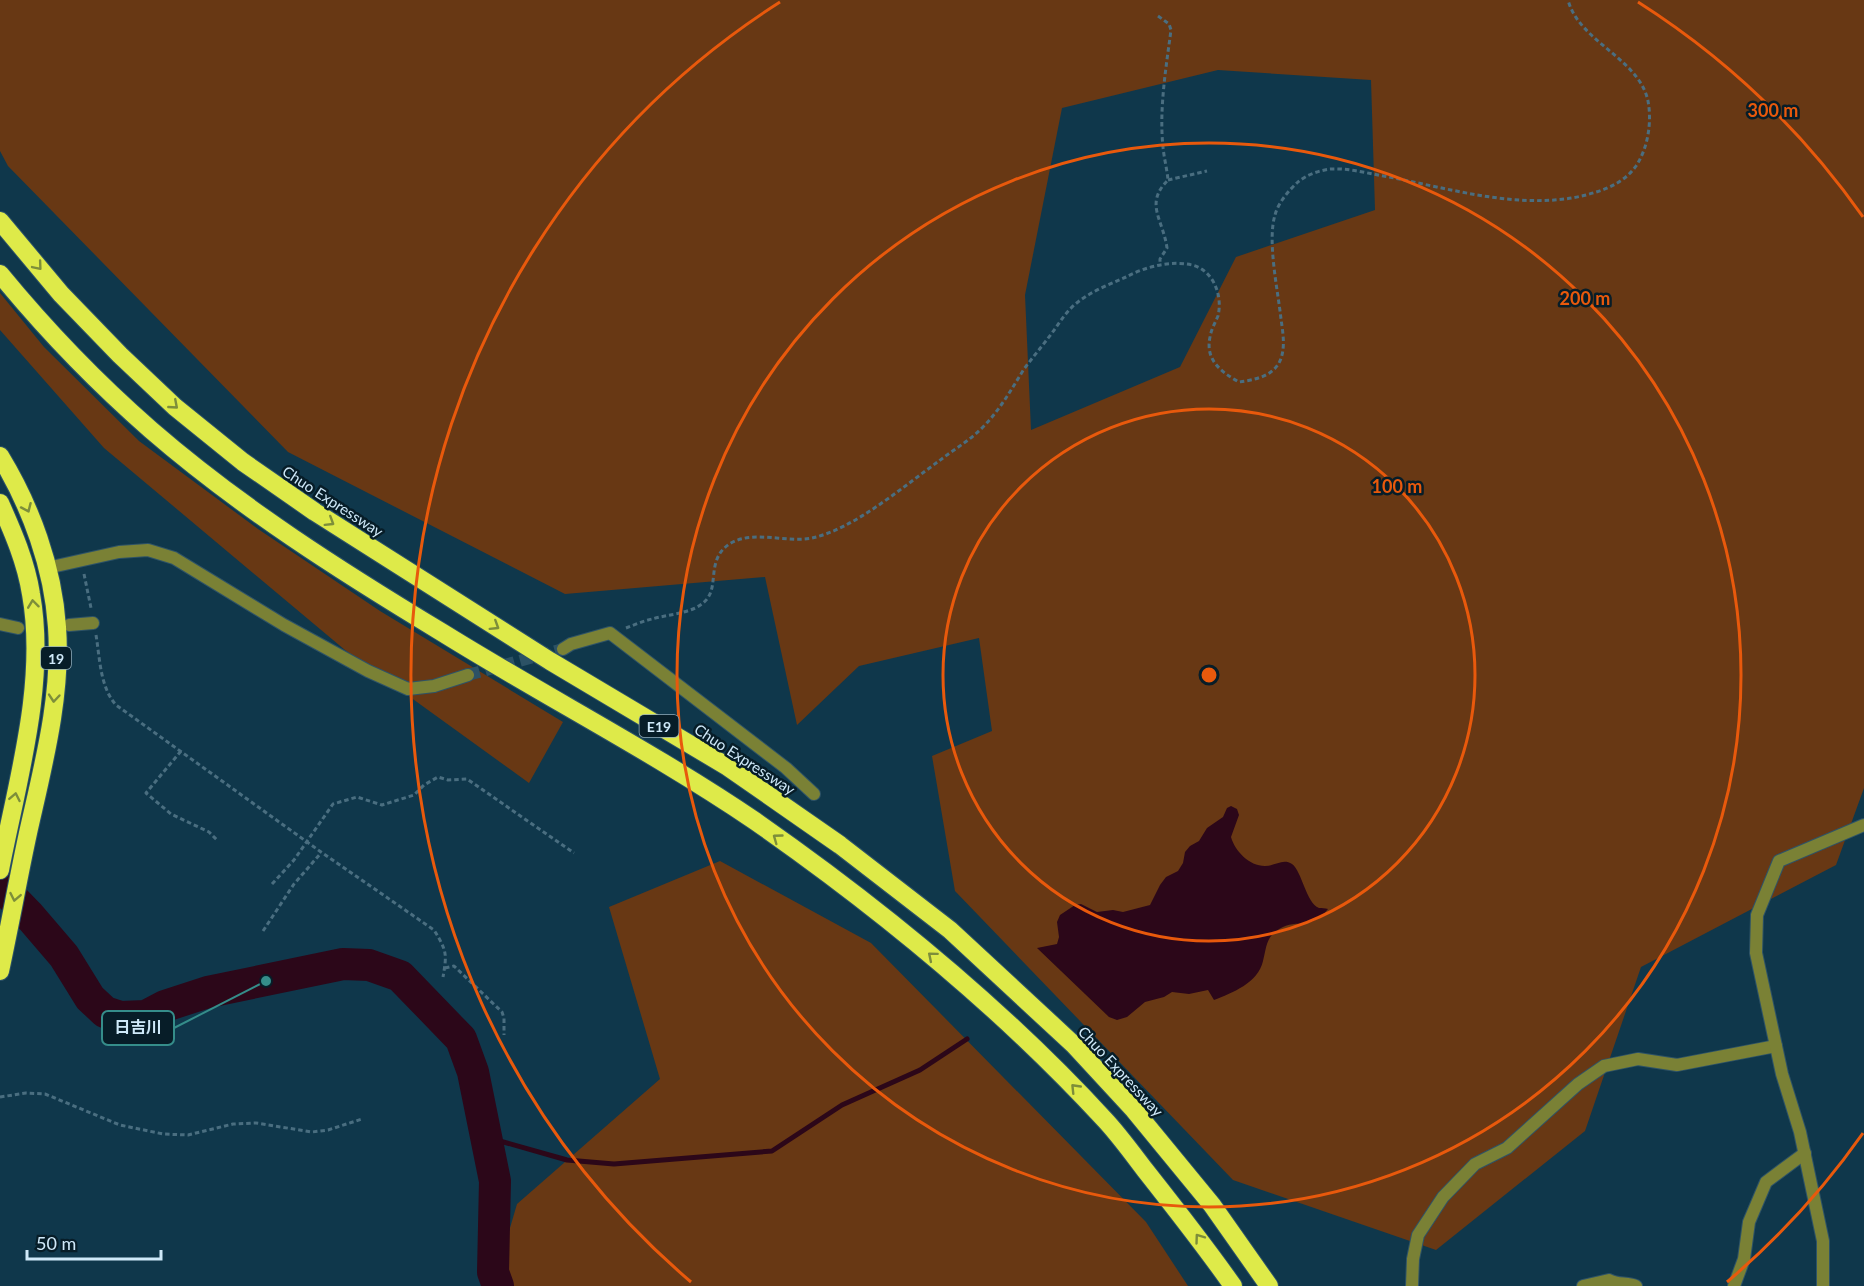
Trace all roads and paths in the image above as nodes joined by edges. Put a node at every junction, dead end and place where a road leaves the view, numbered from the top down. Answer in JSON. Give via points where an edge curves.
{"nodes":[{"id":1,"x":1568,"y":0,"type":"edge"},
{"id":2,"x":1158,"y":16,"type":"dead end"},
{"id":3,"x":1207,"y":171,"type":"dead end"},
{"id":4,"x":1168,"y":180,"type":"junction"},
{"id":5,"x":0,"y":221,"type":"edge"},
{"id":6,"x":1160,"y":264,"type":"junction"},
{"id":7,"x":0,"y":274,"type":"edge"},
{"id":8,"x":0,"y":456,"type":"edge"},
{"id":9,"x":1,"y":507,"type":"edge"},
{"id":10,"x":82,"y":560,"type":"junction"},
{"id":11,"x":47,"y":568,"type":"junction"},
{"id":12,"x":93,"y":622,"type":"junction"},
{"id":13,"x":0,"y":624,"type":"edge"},
{"id":14,"x":69,"y":626,"type":"dead end"},
{"id":15,"x":18,"y":628,"type":"dead end"},
{"id":16,"x":610,"y":633,"type":"junction"},
{"id":17,"x":563,"y":649,"type":"tunnel mouth"},
{"id":18,"x":468,"y":675,"type":"tunnel mouth"},
{"id":19,"x":181,"y":751,"type":"junction"},
{"id":20,"x":814,"y":794,"type":"dead end"},
{"id":21,"x":1864,"y":825,"type":"edge"},
{"id":22,"x":217,"y":840,"type":"dead end"},
{"id":23,"x":306,"y":842,"type":"junction"},
{"id":24,"x":321,"y":852,"type":"junction"},
{"id":25,"x":574,"y":853,"type":"dead end"},
{"id":26,"x":2,"y":862,"type":"edge"},
{"id":27,"x":272,"y":884,"type":"dead end"},
{"id":28,"x":263,"y":931,"type":"dead end"},
{"id":29,"x":445,"y":968,"type":"junction"},
{"id":30,"x":0,"y":971,"type":"edge"},
{"id":31,"x":443,"y":977,"type":"dead end"},
{"id":32,"x":504,"y":1035,"type":"dead end"},
{"id":33,"x":1776,"y":1046,"type":"junction"},
{"id":34,"x":0,"y":1097,"type":"edge"},
{"id":35,"x":362,"y":1119,"type":"dead end"},
{"id":36,"x":1805,"y":1153,"type":"junction"},
{"id":37,"x":1233,"y":1286,"type":"edge"},
{"id":38,"x":1269,"y":1286,"type":"edge"},
{"id":39,"x":1413,"y":1286,"type":"edge"},
{"id":40,"x":1583,"y":1286,"type":"edge"},
{"id":41,"x":1636,"y":1286,"type":"edge"},
{"id":42,"x":1734,"y":1286,"type":"edge"},
{"id":43,"x":1823,"y":1286,"type":"edge"}],
"edges":[{"from":1,"to":6,"type":"path","via":[[1585,28],[1628,68],[1646,92],[1650,117],[1646,147],[1632,171],[1612,186],[1572,198],[1521,200],[1344,169],[1321,170],[1298,181],[1275,215],[1273,249],[1282,353],[1278,365],[1253,380],[1239,382],[1212,361],[1210,336],[1219,306],[1214,281],[1190,264]]},
{"from":2,"to":4,"type":"path","via":[[1169,24],[1170,30],[1162,126]]},
{"from":3,"to":4,"type":"path"},
{"from":4,"to":6,"type":"path","via":[[1155,197],[1167,248]]},
{"from":5,"to":38,"type":"highway","name":"Chuo Expressway","number":"E19","one_way":true,"via":[[120,356],[243,462],[531,649],[728,767],[840,845],[950,930],[1074,1045],[1134,1110],[1212,1205]]},
{"from":6,"to":16,"type":"path","via":[[1078,302],[981,429],[887,500],[841,527],[812,538],[753,538],[731,543],[716,560],[706,601]]},
{"from":37,"to":7,"type":"highway","number":"E19","one_way":true,"via":[[1108,1123],[978,994],[880,913],[753,820],[444,634],[295,540],[220,486],[96,379]]},
{"from":8,"to":11,"type":"highway","number":"19","one_way":true,"via":[[29,513]]},
{"from":26,"to":9,"type":"highway","number":"19","one_way":true,"via":[[31,706],[36,631],[25,565]]},
{"from":10,"to":11,"type":"street"},
{"from":10,"to":12,"type":"path"},
{"from":10,"to":18,"type":"street","via":[[148,550],[174,558],[284,625],[408,689]]},
{"from":11,"to":30,"type":"highway","number":"19","one_way":true,"via":[[57,627],[53,707]]},
{"from":12,"to":14,"type":"street"},
{"from":12,"to":19,"type":"path","via":[[108,696]]},
{"from":13,"to":15,"type":"street"},
{"from":16,"to":17,"type":"street"},
{"from":16,"to":20,"type":"street","via":[[786,768]]},
{"from":19,"to":22,"type":"path","via":[[146,793],[171,814],[209,832]]},
{"from":19,"to":23,"type":"path"},
{"from":21,"to":33,"type":"street","via":[[1779,861],[1772,876],[1757,915],[1756,953]]},
{"from":23,"to":24,"type":"path"},
{"from":23,"to":25,"type":"path","via":[[333,804],[357,797],[382,805],[414,795],[438,777],[467,779]]},
{"from":23,"to":27,"type":"path"},
{"from":24,"to":28,"type":"path"},
{"from":24,"to":29,"type":"path","via":[[434,930],[447,957]]},
{"from":29,"to":31,"type":"path"},
{"from":29,"to":32,"type":"path","via":[[454,966],[502,1012]]},
{"from":33,"to":36,"type":"street"},
{"from":33,"to":39,"type":"street","via":[[1677,1065],[1638,1059],[1604,1066],[1578,1084],[1507,1148],[1475,1164],[1443,1197],[1418,1235]]},
{"from":34,"to":35,"type":"path","via":[[45,1094],[120,1125],[163,1134],[188,1135],[233,1124],[256,1123],[312,1132]]},
{"from":36,"to":42,"type":"street","via":[[1766,1182],[1749,1222],[1744,1259]]},
{"from":36,"to":43,"type":"street","via":[[1824,1241]]},
{"from":40,"to":41,"type":"street","via":[[1609,1280]]}]}
